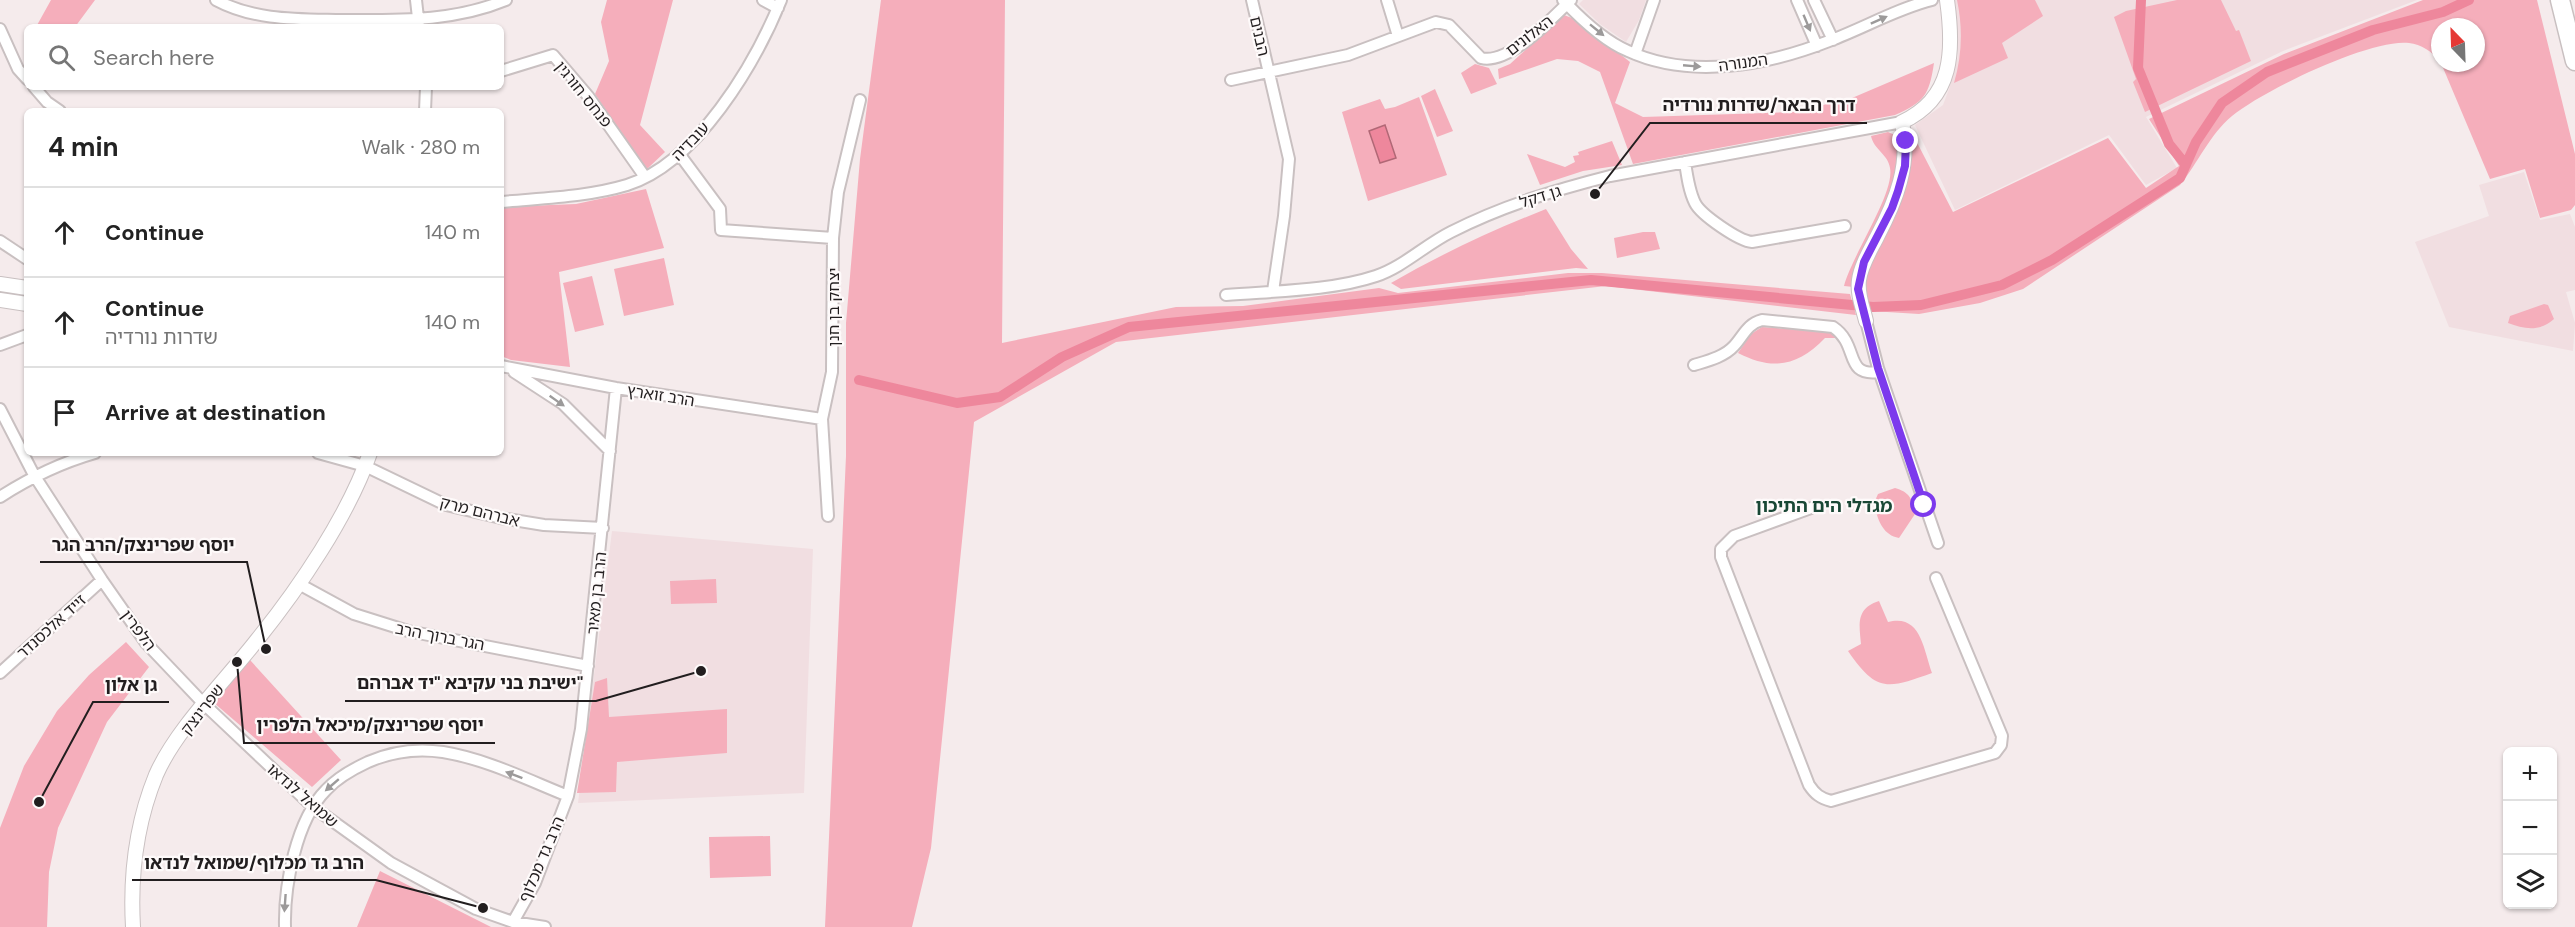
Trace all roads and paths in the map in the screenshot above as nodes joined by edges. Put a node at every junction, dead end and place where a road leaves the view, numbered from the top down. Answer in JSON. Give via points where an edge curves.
{"nodes":[{"id":1,"x":216,"y":0,"type":"edge"},
{"id":2,"x":416,"y":0,"type":"edge"},
{"id":3,"x":506,"y":0,"type":"edge"},
{"id":4,"x":763,"y":0,"type":"edge"},
{"id":5,"x":1254,"y":0,"type":"edge"},
{"id":6,"x":1387,"y":0,"type":"edge"},
{"id":7,"x":1654,"y":0,"type":"edge"},
{"id":8,"x":1797,"y":0,"type":"edge"},
{"id":9,"x":1814,"y":0,"type":"edge"},
{"id":10,"x":1932,"y":0,"type":"edge"},
{"id":11,"x":1947,"y":0,"type":"edge"},
{"id":12,"x":2560,"y":0,"type":"edge"},
{"id":13,"x":1567,"y":1,"type":"edge"},
{"id":14,"x":1916,"y":2,"type":"edge"},
{"id":15,"x":779,"y":4,"type":"edge"},
{"id":16,"x":418,"y":24,"type":"edge"},
{"id":17,"x":0,"y":29,"type":"edge"},
{"id":18,"x":1636,"y":31,"type":"dead end"},
{"id":19,"x":1398,"y":36,"type":"junction"},
{"id":20,"x":1833,"y":40,"type":"junction"},
{"id":21,"x":1817,"y":46,"type":"junction"},
{"id":22,"x":1631,"y":52,"type":"junction"},
{"id":23,"x":2575,"y":61,"type":"edge"},
{"id":24,"x":504,"y":70,"type":"edge"},
{"id":25,"x":1268,"y":72,"type":"junction"},
{"id":26,"x":24,"y":76,"type":"edge"},
{"id":27,"x":1231,"y":81,"type":"dead end"},
{"id":28,"x":37,"y":90,"type":"edge"},
{"id":29,"x":426,"y":90,"type":"edge"},
{"id":30,"x":860,"y":100,"type":"dead end"},
{"id":31,"x":56,"y":108,"type":"edge"},
{"id":32,"x":425,"y":108,"type":"edge"},
{"id":33,"x":1902,"y":122,"type":"junction"},
{"id":34,"x":680,"y":155,"type":"junction"},
{"id":35,"x":1685,"y":162,"type":"junction"},
{"id":36,"x":645,"y":177,"type":"junction"},
{"id":37,"x":504,"y":202,"type":"edge"},
{"id":38,"x":1845,"y":226,"type":"dead end"},
{"id":39,"x":833,"y":238,"type":"junction"},
{"id":40,"x":0,"y":241,"type":"edge"},
{"id":41,"x":24,"y":257,"type":"edge"},
{"id":42,"x":0,"y":284,"type":"edge"},
{"id":43,"x":24,"y":288,"type":"edge"},
{"id":44,"x":1273,"y":291,"type":"junction"},
{"id":45,"x":1226,"y":295,"type":"dead end"},
{"id":46,"x":0,"y":300,"type":"edge"},
{"id":47,"x":24,"y":304,"type":"edge"},
{"id":48,"x":1866,"y":321,"type":"joint"},
{"id":49,"x":24,"y":336,"type":"edge"},
{"id":50,"x":0,"y":345,"type":"edge"},
{"id":51,"x":1694,"y":365,"type":"dead end"},
{"id":52,"x":505,"y":368,"type":"edge"},
{"id":53,"x":1879,"y":372,"type":"junction"},
{"id":54,"x":616,"y":388,"type":"junction"},
{"id":55,"x":0,"y":409,"type":"edge"},
{"id":56,"x":822,"y":419,"type":"junction"},
{"id":57,"x":610,"y":451,"type":"junction"},
{"id":58,"x":24,"y":456,"type":"edge"},
{"id":59,"x":24,"y":456,"type":"edge"},
{"id":60,"x":85,"y":456,"type":"edge"},
{"id":61,"x":339,"y":456,"type":"edge"},
{"id":62,"x":368,"y":460,"type":"edge"},
{"id":63,"x":34,"y":475,"type":"junction"},
{"id":64,"x":0,"y":496,"type":"edge"},
{"id":65,"x":1811,"y":508,"type":"dead end"},
{"id":66,"x":828,"y":516,"type":"dead end"},
{"id":67,"x":603,"y":528,"type":"junction"},
{"id":68,"x":1938,"y":543,"type":"dead end"},
{"id":69,"x":1936,"y":578,"type":"dead end"},
{"id":70,"x":102,"y":580,"type":"junction"},
{"id":71,"x":299,"y":584,"type":"junction"},
{"id":72,"x":588,"y":666,"type":"junction"},
{"id":73,"x":0,"y":672,"type":"edge"},
{"id":74,"x":204,"y":704,"type":"junction"},
{"id":75,"x":568,"y":796,"type":"junction"},
{"id":76,"x":312,"y":807,"type":"junction"},
{"id":77,"x":513,"y":922,"type":"junction"},
{"id":78,"x":133,"y":927,"type":"edge"},
{"id":79,"x":285,"y":927,"type":"edge"},
{"id":80,"x":545,"y":927,"type":"edge"}],
"edges":[{"from":1,"to":16,"type":"street","via":[[274,19]]},
{"from":2,"to":16,"type":"street"},
{"from":3,"to":16,"type":"street"},
{"from":4,"to":15,"type":"street"},
{"from":5,"to":25,"type":"street","name":"הבנים"},
{"from":6,"to":19,"type":"street"},
{"from":7,"to":22,"type":"street"},
{"from":8,"to":21,"type":"street","one_way":true},
{"from":9,"to":20,"type":"street"},
{"from":10,"to":14,"type":"street","name":"המנורה"},
{"from":11,"to":33,"type":"street","via":[[1950,45],[1943,82],[1924,110]]},
{"from":12,"to":23,"type":"highway"},
{"from":13,"to":19,"type":"street","name":"האלונים","via":[[1516,48],[1488,60],[1474,53],[1444,22]]},
{"from":13,"to":22,"type":"street","name":"המנורה","one_way":true,"via":[[1607,38]]},
{"from":20,"to":14,"type":"street","name":"המנורה","one_way":true},
{"from":15,"to":34,"type":"street","name":"עובדיה","via":[[748,65],[703,130]]},
{"from":17,"to":26,"type":"street"},
{"from":18,"to":22,"type":"street"},
{"from":19,"to":25,"type":"street","name":"האלונים","via":[[1348,55]]},
{"from":20,"to":21,"type":"street","name":"המנורה"},
{"from":22,"to":21,"type":"street","name":"המנורה","one_way":true,"via":[[1681,65],[1722,66],[1757,62]]},
{"from":24,"to":36,"type":"street","name":"פנחס חורגין","via":[[553,55],[588,96]]},
{"from":25,"to":27,"type":"street","name":"האלונים"},
{"from":25,"to":44,"type":"street","name":"הבנים","via":[[1289,159]]},
{"from":28,"to":31,"type":"street"},
{"from":29,"to":32,"type":"street"},
{"from":30,"to":39,"type":"street","name":"יצחק בן חנן","via":[[838,192]]},
{"from":33,"to":35,"type":"street","name":"גן דקל"},
{"from":33,"to":48,"type":"street","via":[[1906,152],[1898,191],[1859,281]]},
{"from":34,"to":36,"type":"street","name":"עובדיה"},
{"from":34,"to":39,"type":"street","via":[[720,209],[721,230]]},
{"from":35,"to":38,"type":"street","via":[[1698,209],[1742,240],[1752,242]]},
{"from":35,"to":44,"type":"street","name":"גן דקל","via":[[1610,176],[1516,203],[1449,233],[1378,275],[1352,282]]},
{"from":36,"to":37,"type":"street","name":"עובדיה","via":[[581,195]]},
{"from":39,"to":56,"type":"street","name":"יצחק בן חנן","via":[[832,372]]},
{"from":40,"to":41,"type":"street"},
{"from":42,"to":43,"type":"street"},
{"from":44,"to":45,"type":"street","name":"גן דקל"},
{"from":46,"to":47,"type":"street"},
{"from":48,"to":53,"type":"street"},
{"from":49,"to":50,"type":"street"},
{"from":51,"to":53,"type":"street","via":[[1725,354],[1754,322],[1762,320],[1833,327],[1844,336],[1858,370]]},
{"from":52,"to":54,"type":"street","name":"הרב זוארץ"},
{"from":52,"to":57,"type":"street","one_way":true,"via":[[563,404]]},
{"from":53,"to":68,"type":"street"},
{"from":54,"to":56,"type":"street","name":"הרב זוארץ"},
{"from":54,"to":57,"type":"street","name":"הרב בן מאיר"},
{"from":55,"to":59,"type":"street","name":"הלפרין"},
{"from":56,"to":66,"type":"street","name":"יצחק בן חנן"},
{"from":57,"to":67,"type":"street","name":"הרב בן מאיר"},
{"from":58,"to":63,"type":"street","name":"הלפרין"},
{"from":60,"to":63,"type":"street"},
{"from":61,"to":62,"type":"street","name":"אברהם מרק"},
{"from":62,"to":67,"type":"street","name":"אברהם מרק","via":[[446,505],[544,525]]},
{"from":62,"to":71,"type":"street","name":"שפרינצק"},
{"from":63,"to":64,"type":"street"},
{"from":63,"to":70,"type":"street","name":"הלפרין"},
{"from":65,"to":69,"type":"street","via":[[1734,536],[1721,549],[1720,557],[1809,784],[1822,799],[1831,801],[1995,753],[2001,745],[2002,736]]},
{"from":67,"to":72,"type":"street","name":"הרב בן מאיר"},
{"from":70,"to":73,"type":"street","name":"זייד אלכסנדר"},
{"from":70,"to":74,"type":"street","name":"הלפרין","via":[[146,643]]},
{"from":71,"to":72,"type":"street","name":"הגר ברוך הרב","via":[[354,614],[408,631]]},
{"from":71,"to":74,"type":"street","name":"שפרינצק"},
{"from":72,"to":75,"type":"street","name":"הרב בן מאיר"},
{"from":74,"to":76,"type":"street","name":"שמואל לנדאו"},
{"from":74,"to":78,"type":"street","name":"שפרינצק","via":[[157,773],[144,807],[136,843]]},
{"from":75,"to":76,"type":"street","one_way":true,"via":[[474,759],[408,750],[358,767],[325,790]]},
{"from":75,"to":77,"type":"street","name":"הרב גד מכלוף","via":[[535,883]]},
{"from":76,"to":77,"type":"street","name":"שמואל לנדאו","via":[[391,863],[476,909]]},
{"from":76,"to":79,"type":"street","one_way":true,"via":[[290,868]]},
{"from":77,"to":80,"type":"street","name":"שמואל לנדאו"}]}
